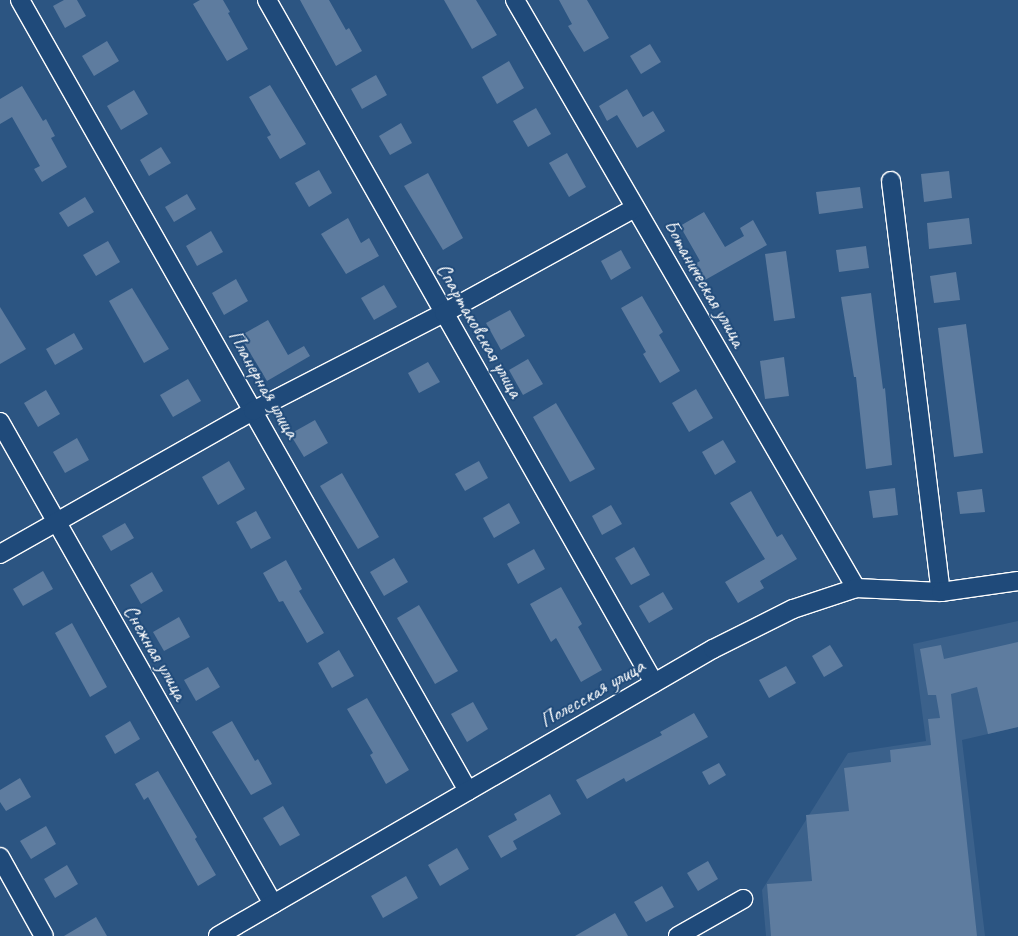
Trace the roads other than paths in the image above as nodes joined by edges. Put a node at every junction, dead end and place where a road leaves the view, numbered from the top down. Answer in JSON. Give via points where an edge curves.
{"nodes":[{"id":1,"x":20,"y":0,"type":"edge"},
{"id":2,"x":267,"y":0,"type":"edge"},
{"id":3,"x":515,"y":0,"type":"edge"},
{"id":4,"x":891,"y":181,"type":"dead end"},
{"id":5,"x":636,"y":208,"type":"junction"},
{"id":6,"x":444,"y":312,"type":"junction"},
{"id":7,"x":253,"y":411,"type":"junction"},
{"id":8,"x":0,"y":422,"type":"edge"},
{"id":9,"x":56,"y":522,"type":"junction"},
{"id":10,"x":0,"y":554,"type":"edge"},
{"id":11,"x":1018,"y":581,"type":"edge"},
{"id":12,"x":856,"y":588,"type":"junction"},
{"id":13,"x":941,"y":592,"type":"junction"},
{"id":14,"x":654,"y":683,"type":"junction"},
{"id":15,"x":468,"y":791,"type":"junction"},
{"id":16,"x":0,"y":857,"type":"edge"},
{"id":17,"x":743,"y":899,"type":"dead end"},
{"id":18,"x":273,"y":904,"type":"junction"},
{"id":19,"x":44,"y":936,"type":"edge"},
{"id":20,"x":218,"y":936,"type":"edge"},
{"id":21,"x":678,"y":936,"type":"edge"}],
"edges":[{"from":1,"to":7,"type":"street","name":"Планерная улица"},
{"from":2,"to":6,"type":"street","name":"Спартаковская улица"},
{"from":3,"to":5,"type":"street","name":"Ботаническая улица"},
{"from":4,"to":13,"type":"street"},
{"from":5,"to":6,"type":"street"},
{"from":5,"to":12,"type":"street","name":"Ботаническая улица"},
{"from":6,"to":7,"type":"street"},
{"from":6,"to":14,"type":"street","name":"Спартаковская улица"},
{"from":7,"to":9,"type":"street"},
{"from":7,"to":15,"type":"street","name":"Планерная улица"},
{"from":8,"to":9,"type":"street","name":"Снежная улица"},
{"from":9,"to":10,"type":"street"},
{"from":9,"to":18,"type":"street","name":"Снежная улица"},
{"from":11,"to":13,"type":"street","name":"Полесская улица"},
{"from":12,"to":13,"type":"street","name":"Полесская улица"},
{"from":12,"to":14,"type":"street","name":"Полесская улица","via":[[793,609]]},
{"from":14,"to":15,"type":"street","name":"Полесская улица"},
{"from":15,"to":18,"type":"street","name":"Полесская улица"},
{"from":16,"to":19,"type":"street"},
{"from":17,"to":21,"type":"street"},
{"from":18,"to":20,"type":"street","name":"Полесская улица"}]}
